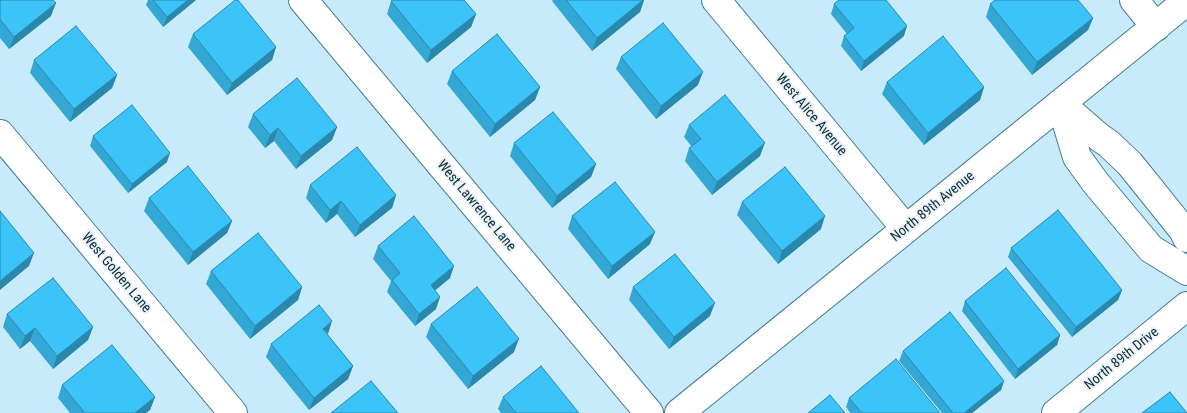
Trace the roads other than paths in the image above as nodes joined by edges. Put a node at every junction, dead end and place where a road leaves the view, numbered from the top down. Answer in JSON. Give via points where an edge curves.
{"nodes":[{"id":1,"x":303,"y":0,"type":"edge"},
{"id":2,"x":716,"y":0,"type":"edge"},
{"id":3,"x":1134,"y":0,"type":"edge"},
{"id":4,"x":1187,"y":1,"type":"edge"},
{"id":5,"x":1156,"y":27,"type":"junction"},
{"id":6,"x":1061,"y":104,"type":"junction"},
{"id":7,"x":0,"y":134,"type":"edge"},
{"id":8,"x":1153,"y":193,"type":"junction"},
{"id":9,"x":1124,"y":217,"type":"junction"},
{"id":10,"x":906,"y":229,"type":"junction"},
{"id":11,"x":1187,"y":238,"type":"edge"},
{"id":12,"x":1187,"y":271,"type":"edge"},
{"id":13,"x":1187,"y":306,"type":"edge"},
{"id":14,"x":232,"y":413,"type":"edge"},
{"id":15,"x":649,"y":413,"type":"edge"},
{"id":16,"x":679,"y":413,"type":"edge"},
{"id":17,"x":1056,"y":413,"type":"edge"}],
"edges":[{"from":1,"to":15,"type":"street","name":"West Lawrence Lane"},
{"from":2,"to":10,"type":"street","name":"West Alice Avenue"},
{"from":3,"to":5,"type":"street"},
{"from":4,"to":5,"type":"street","name":"North 89th Avenue"},
{"from":5,"to":6,"type":"street","name":"North 89th Avenue"},
{"from":6,"to":8,"type":"street","via":[[1130,164]]},
{"from":6,"to":9,"type":"street","via":[[1078,157]]},
{"from":6,"to":10,"type":"street","name":"North 89th Avenue"},
{"from":7,"to":14,"type":"street","name":"West Golden Lane"},
{"from":8,"to":9,"type":"street"},
{"from":8,"to":11,"type":"street"},
{"from":9,"to":12,"type":"street","via":[[1151,249]]},
{"from":10,"to":16,"type":"street","name":"North 89th Avenue"},
{"from":13,"to":17,"type":"street","name":"North 89th Drive"}]}
